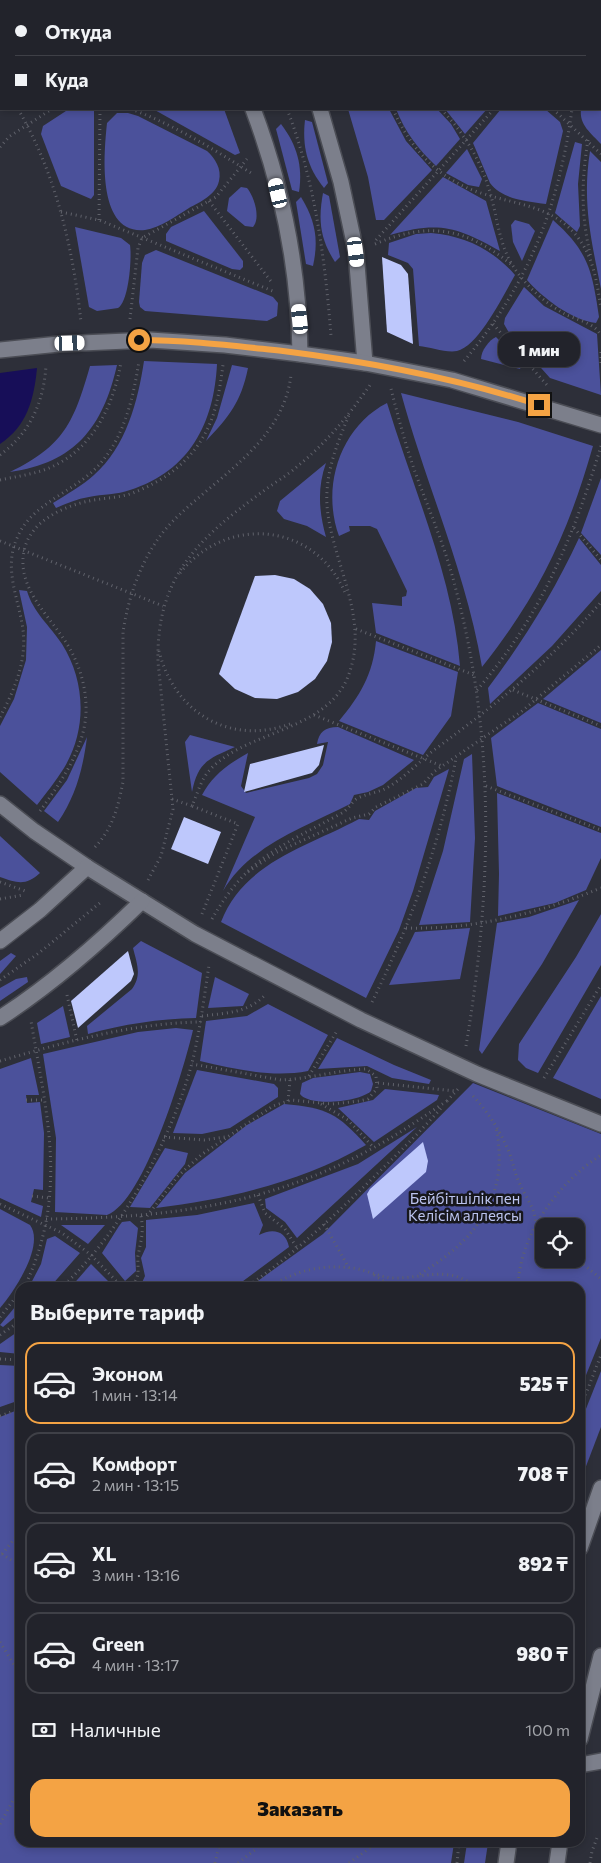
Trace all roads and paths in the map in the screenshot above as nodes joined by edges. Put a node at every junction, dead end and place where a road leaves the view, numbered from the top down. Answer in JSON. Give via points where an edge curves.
{"nodes":[{"id":1,"x":19,"y":110,"type":"edge"},
{"id":2,"x":50,"y":110,"type":"edge"},
{"id":3,"x":100,"y":110,"type":"edge"},
{"id":4,"x":139,"y":110,"type":"edge"},
{"id":5,"x":254,"y":110,"type":"edge"},
{"id":6,"x":287,"y":110,"type":"edge"},
{"id":7,"x":320,"y":110,"type":"edge"},
{"id":8,"x":392,"y":110,"type":"edge"},
{"id":9,"x":442,"y":110,"type":"edge"},
{"id":10,"x":493,"y":110,"type":"edge"},
{"id":11,"x":554,"y":110,"type":"edge"},
{"id":12,"x":572,"y":110,"type":"edge"},
{"id":13,"x":570,"y":124,"type":"junction"},
{"id":14,"x":28,"y":125,"type":"junction"},
{"id":15,"x":466,"y":140,"type":"junction"},
{"id":16,"x":588,"y":140,"type":"junction"},
{"id":17,"x":0,"y":147,"type":"edge"},
{"id":18,"x":251,"y":154,"type":"dead end"},
{"id":19,"x":601,"y":154,"type":"edge"},
{"id":20,"x":242,"y":167,"type":"junction"},
{"id":21,"x":439,"y":171,"type":"junction"},
{"id":22,"x":257,"y":177,"type":"dead end"},
{"id":23,"x":490,"y":196,"type":"junction"},
{"id":24,"x":209,"y":201,"type":"junction"},
{"id":25,"x":61,"y":212,"type":"junction"},
{"id":26,"x":549,"y":212,"type":"junction"},
{"id":27,"x":99,"y":220,"type":"junction"},
{"id":28,"x":142,"y":238,"type":"junction"},
{"id":29,"x":513,"y":266,"type":"junction"},
{"id":30,"x":594,"y":272,"type":"junction"},
{"id":31,"x":522,"y":278,"type":"junction"},
{"id":32,"x":601,"y":308,"type":"edge"},
{"id":33,"x":130,"y":322,"type":"dead end"},
{"id":34,"x":494,"y":324,"type":"junction"},
{"id":35,"x":331,"y":336,"type":"dead end"},
{"id":36,"x":601,"y":336,"type":"edge"},
{"id":37,"x":81,"y":343,"type":"junction"},
{"id":38,"x":0,"y":350,"type":"edge"},
{"id":39,"x":601,"y":352,"type":"edge"},
{"id":40,"x":300,"y":354,"type":"junction"},
{"id":41,"x":130,"y":358,"type":"dead end"},
{"id":42,"x":139,"y":358,"type":"junction"},
{"id":43,"x":145,"y":358,"type":"dead end"},
{"id":44,"x":114,"y":359,"type":"dead end"},
{"id":45,"x":46,"y":362,"type":"junction"},
{"id":46,"x":55,"y":362,"type":"dead end"},
{"id":47,"x":223,"y":362,"type":"dead end"},
{"id":48,"x":38,"y":363,"type":"dead end"},
{"id":49,"x":365,"y":363,"type":"junction"},
{"id":50,"x":463,"y":363,"type":"dead end"},
{"id":51,"x":601,"y":366,"type":"edge"},
{"id":52,"x":292,"y":369,"type":"dead end"},
{"id":53,"x":363,"y":381,"type":"dead end"},
{"id":54,"x":372,"y":383,"type":"junction"},
{"id":55,"x":378,"y":384,"type":"dead end"},
{"id":56,"x":384,"y":384,"type":"dead end"},
{"id":57,"x":391,"y":386,"type":"junction"},
{"id":58,"x":400,"y":388,"type":"dead end"},
{"id":59,"x":550,"y":388,"type":"dead end"},
{"id":60,"x":349,"y":415,"type":"junction"},
{"id":61,"x":601,"y":425,"type":"edge"},
{"id":62,"x":592,"y":442,"type":"dead end"},
{"id":63,"x":601,"y":445,"type":"edge"},
{"id":64,"x":0,"y":456,"type":"edge"},
{"id":65,"x":0,"y":480,"type":"edge"},
{"id":66,"x":574,"y":528,"type":"junction"},
{"id":67,"x":0,"y":541,"type":"edge"},
{"id":68,"x":14,"y":547,"type":"junction"},
{"id":69,"x":25,"y":551,"type":"junction"},
{"id":70,"x":601,"y":560,"type":"edge"},
{"id":71,"x":175,"y":580,"type":"junction"},
{"id":72,"x":132,"y":594,"type":"junction"},
{"id":73,"x":601,"y":602,"type":"edge"},
{"id":74,"x":163,"y":606,"type":"junction"},
{"id":75,"x":354,"y":617,"type":"junction"},
{"id":76,"x":356,"y":629,"type":"junction"},
{"id":77,"x":158,"y":645,"type":"junction"},
{"id":78,"x":601,"y":645,"type":"edge"},
{"id":79,"x":475,"y":675,"type":"junction"},
{"id":80,"x":477,"y":690,"type":"junction"},
{"id":81,"x":513,"y":690,"type":"junction"},
{"id":82,"x":536,"y":700,"type":"junction"},
{"id":83,"x":313,"y":714,"type":"junction"},
{"id":84,"x":480,"y":716,"type":"junction"},
{"id":85,"x":0,"y":717,"type":"edge"},
{"id":86,"x":309,"y":717,"type":"junction"},
{"id":87,"x":601,"y":726,"type":"edge"},
{"id":88,"x":483,"y":740,"type":"junction"},
{"id":89,"x":456,"y":757,"type":"junction"},
{"id":90,"x":424,"y":759,"type":"junction"},
{"id":91,"x":443,"y":766,"type":"junction"},
{"id":92,"x":486,"y":786,"type":"junction"},
{"id":93,"x":172,"y":799,"type":"junction"},
{"id":94,"x":0,"y":804,"type":"edge"},
{"id":95,"x":192,"y":806,"type":"junction"},
{"id":96,"x":38,"y":814,"type":"dead end"},
{"id":97,"x":601,"y":830,"type":"edge"},
{"id":98,"x":91,"y":851,"type":"dead end"},
{"id":99,"x":87,"y":867,"type":"junction"},
{"id":100,"x":241,"y":878,"type":"junction"},
{"id":101,"x":0,"y":882,"type":"edge"},
{"id":102,"x":601,"y":888,"type":"edge"},
{"id":103,"x":143,"y":894,"type":"junction"},
{"id":104,"x":0,"y":900,"type":"edge"},
{"id":105,"x":101,"y":902,"type":"dead end"},
{"id":106,"x":201,"y":917,"type":"dead end"},
{"id":107,"x":210,"y":922,"type":"dead end"},
{"id":108,"x":483,"y":923,"type":"junction"},
{"id":109,"x":406,"y":928,"type":"junction"},
{"id":110,"x":0,"y":942,"type":"edge"},
{"id":111,"x":209,"y":965,"type":"dead end"},
{"id":112,"x":0,"y":980,"type":"edge"},
{"id":113,"x":601,"y":985,"type":"edge"},
{"id":114,"x":66,"y":992,"type":"dead end"},
{"id":115,"x":265,"y":995,"type":"dead end"},
{"id":116,"x":370,"y":1006,"type":"dead end"},
{"id":117,"x":202,"y":1016,"type":"junction"},
{"id":118,"x":0,"y":1018,"type":"edge"},
{"id":119,"x":31,"y":1018,"type":"dead end"},
{"id":120,"x":201,"y":1022,"type":"junction"},
{"id":121,"x":338,"y":1030,"type":"dead end"},
{"id":122,"x":77,"y":1041,"type":"junction"},
{"id":123,"x":36,"y":1050,"type":"junction"},
{"id":124,"x":465,"y":1051,"type":"dead end"},
{"id":125,"x":0,"y":1061,"type":"edge"},
{"id":126,"x":192,"y":1064,"type":"junction"},
{"id":127,"x":309,"y":1076,"type":"junction"},
{"id":128,"x":290,"y":1080,"type":"junction"},
{"id":129,"x":542,"y":1082,"type":"dead end"},
{"id":130,"x":378,"y":1083,"type":"junction"},
{"id":131,"x":460,"y":1086,"type":"dead end"},
{"id":132,"x":456,"y":1091,"type":"junction"},
{"id":133,"x":472,"y":1095,"type":"dead end"},
{"id":134,"x":26,"y":1100,"type":"dead end"},
{"id":135,"x":46,"y":1100,"type":"junction"},
{"id":136,"x":288,"y":1101,"type":"junction"},
{"id":137,"x":447,"y":1101,"type":"junction"},
{"id":138,"x":318,"y":1103,"type":"junction"},
{"id":139,"x":601,"y":1124,"type":"edge"},
{"id":140,"x":496,"y":1127,"type":"junction"},
{"id":141,"x":164,"y":1137,"type":"junction"},
{"id":142,"x":225,"y":1137,"type":"junction"},
{"id":143,"x":374,"y":1148,"type":"junction"},
{"id":144,"x":601,"y":1155,"type":"edge"},
{"id":145,"x":258,"y":1195,"type":"junction"},
{"id":146,"x":32,"y":1196,"type":"dead end"},
{"id":147,"x":49,"y":1198,"type":"junction"},
{"id":148,"x":0,"y":1204,"type":"edge"},
{"id":149,"x":141,"y":1216,"type":"junction"},
{"id":150,"x":147,"y":1216,"type":"junction"},
{"id":151,"x":118,"y":1218,"type":"junction"},
{"id":152,"x":536,"y":1218,"type":"edge"},
{"id":153,"x":541,"y":1218,"type":"edge"},
{"id":154,"x":46,"y":1219,"type":"junction"},
{"id":155,"x":324,"y":1224,"type":"junction"},
{"id":156,"x":45,"y":1225,"type":"junction"},
{"id":157,"x":535,"y":1226,"type":"edge"},
{"id":158,"x":297,"y":1248,"type":"junction"},
{"id":159,"x":91,"y":1255,"type":"junction"},
{"id":160,"x":585,"y":1266,"type":"edge"},
{"id":161,"x":349,"y":1268,"type":"junction"},
{"id":162,"x":371,"y":1274,"type":"junction"},
{"id":163,"x":418,"y":1276,"type":"junction"},
{"id":164,"x":601,"y":1279,"type":"edge"},
{"id":165,"x":27,"y":1282,"type":"edge"},
{"id":166,"x":66,"y":1282,"type":"edge"},
{"id":167,"x":117,"y":1282,"type":"edge"},
{"id":168,"x":134,"y":1282,"type":"edge"},
{"id":169,"x":253,"y":1282,"type":"edge"},
{"id":170,"x":277,"y":1282,"type":"edge"},
{"id":171,"x":385,"y":1282,"type":"edge"},
{"id":172,"x":467,"y":1282,"type":"edge"},
{"id":173,"x":518,"y":1282,"type":"edge"},
{"id":174,"x":15,"y":1298,"type":"edge"},
{"id":175,"x":0,"y":1317,"type":"edge"},
{"id":176,"x":15,"y":1324,"type":"edge"},
{"id":177,"x":0,"y":1335,"type":"edge"},
{"id":178,"x":601,"y":1355,"type":"edge"},
{"id":179,"x":0,"y":1359,"type":"edge"},
{"id":180,"x":15,"y":1360,"type":"edge"},
{"id":181,"x":585,"y":1396,"type":"edge"},
{"id":182,"x":15,"y":1411,"type":"edge"},
{"id":183,"x":0,"y":1416,"type":"edge"},
{"id":184,"x":601,"y":1488,"type":"edge"},
{"id":185,"x":585,"y":1534,"type":"edge"},
{"id":186,"x":15,"y":1538,"type":"edge"},
{"id":187,"x":1,"y":1553,"type":"edge"},
{"id":188,"x":15,"y":1562,"type":"edge"},
{"id":189,"x":0,"y":1642,"type":"edge"},
{"id":190,"x":601,"y":1656,"type":"edge"},
{"id":191,"x":15,"y":1666,"type":"edge"},
{"id":192,"x":585,"y":1719,"type":"edge"},
{"id":193,"x":601,"y":1761,"type":"edge"},
{"id":194,"x":585,"y":1765,"type":"edge"},
{"id":195,"x":15,"y":1797,"type":"edge"},
{"id":196,"x":0,"y":1824,"type":"edge"},
{"id":197,"x":597,"y":1838,"type":"dead end"},
{"id":198,"x":219,"y":1847,"type":"edge"},
{"id":199,"x":259,"y":1847,"type":"edge"},
{"id":200,"x":371,"y":1847,"type":"edge"},
{"id":201,"x":459,"y":1847,"type":"edge"},
{"id":202,"x":508,"y":1847,"type":"edge"},
{"id":203,"x":559,"y":1847,"type":"edge"},
{"id":204,"x":215,"y":1863,"type":"edge"},
{"id":205,"x":238,"y":1863,"type":"edge"},
{"id":206,"x":349,"y":1863,"type":"edge"},
{"id":207,"x":457,"y":1863,"type":"edge"},
{"id":208,"x":506,"y":1863,"type":"edge"},
{"id":209,"x":557,"y":1863,"type":"edge"},
{"id":210,"x":590,"y":1863,"type":"edge"}],
"edges":[{"from":1,"to":14,"type":"path"},
{"from":2,"to":14,"type":"path"},
{"from":3,"to":27,"type":"path"},
{"from":4,"to":20,"type":"path"},
{"from":5,"to":40,"type":"street","via":[[286,228],[297,293]]},
{"from":6,"to":35,"type":"path","via":[[311,192],[325,265]]},
{"from":7,"to":49,"type":"street","via":[[341,182],[356,252]]},
{"from":8,"to":21,"type":"path","via":[[414,147]]},
{"from":9,"to":15,"type":"path"},
{"from":10,"to":15,"type":"path"},
{"from":11,"to":13,"type":"path"},
{"from":12,"to":13,"type":"path"},
{"from":13,"to":16,"type":"path"},
{"from":13,"to":26,"type":"path","via":[[565,156]]},
{"from":14,"to":17,"type":"path"},
{"from":14,"to":25,"type":"path"},
{"from":15,"to":21,"type":"path"},
{"from":15,"to":23,"type":"path","via":[[482,170]]},
{"from":16,"to":19,"type":"path"},
{"from":16,"to":30,"type":"path","via":[[581,192]]},
{"from":18,"to":20,"type":"path"},
{"from":20,"to":22,"type":"path"},
{"from":20,"to":24,"type":"path"},
{"from":21,"to":23,"type":"path","via":[[460,185]]},
{"from":21,"to":29,"type":"path","via":[[372,245],[410,232],[444,231],[480,242]]},
{"from":23,"to":26,"type":"path"},
{"from":23,"to":29,"type":"path"},
{"from":24,"to":28,"type":"path"},
{"from":24,"to":28,"type":"path","via":[[281,294]]},
{"from":25,"to":27,"type":"path"},
{"from":25,"to":37,"type":"path","via":[[72,250]]},
{"from":26,"to":30,"type":"path","via":[[578,238]]},
{"from":26,"to":31,"type":"path"},
{"from":27,"to":28,"type":"path"},
{"from":28,"to":33,"type":"path","via":[[138,248]]},
{"from":29,"to":31,"type":"path"},
{"from":30,"to":32,"type":"path"},
{"from":31,"to":34,"type":"path"},
{"from":31,"to":36,"type":"path","via":[[545,301],[595,327]]},
{"from":34,"to":50,"type":"path"},
{"from":34,"to":59,"type":"path"},
{"from":37,"to":38,"type":"street"},
{"from":37,"to":40,"type":"street","via":[[150,340],[225,344]]},
{"from":39,"to":51,"type":"path"},
{"from":40,"to":49,"type":"street"},
{"from":41,"to":42,"type":"path"},
{"from":42,"to":43,"type":"path"},
{"from":42,"to":68,"type":"path","via":[[128,411],[106,457],[93,471],[35,513],[24,525]]},
{"from":44,"to":65,"type":"path","via":[[121,359],[112,401],[104,418],[82,446],[63,461],[43,470]]},
{"from":45,"to":46,"type":"path"},
{"from":45,"to":48,"type":"path"},
{"from":45,"to":64,"type":"path","via":[[45,385],[34,417]]},
{"from":47,"to":69,"type":"path","via":[[219,395],[207,430],[198,446],[178,468],[162,480],[128,494],[90,501],[56,514],[31,534]]},
{"from":49,"to":61,"type":"street","via":[[452,380]]},
{"from":52,"to":72,"type":"path","via":[[285,404],[264,437],[172,523],[144,564]]},
{"from":53,"to":54,"type":"path"},
{"from":54,"to":55,"type":"path"},
{"from":54,"to":60,"type":"path"},
{"from":56,"to":57,"type":"path"},
{"from":57,"to":58,"type":"path"},
{"from":57,"to":79,"type":"path","via":[[414,468],[455,585]]},
{"from":60,"to":71,"type":"path","via":[[298,467],[221,524],[196,549]]},
{"from":60,"to":75,"type":"path","via":[[331,462],[327,504],[329,524]]},
{"from":62,"to":63,"type":"path"},
{"from":63,"to":66,"type":"path"},
{"from":66,"to":70,"type":"path"},
{"from":66,"to":80,"type":"path","via":[[562,559],[528,621]]},
{"from":67,"to":68,"type":"path"},
{"from":68,"to":69,"type":"path"},
{"from":68,"to":85,"type":"path","via":[[11,566],[24,646],[17,679]]},
{"from":69,"to":72,"type":"path"},
{"from":69,"to":96,"type":"path","via":[[26,577],[32,596],[73,654],[84,687],[86,712],[73,759]]},
{"from":71,"to":74,"type":"path"},
{"from":71,"to":75,"type":"path","via":[[191,560],[218,542],[254,533],[273,534],[302,545],[326,562],[346,593]]},
{"from":72,"to":74,"type":"path"},
{"from":72,"to":98,"type":"path","via":[[123,632],[123,782],[110,827]]},
{"from":73,"to":81,"type":"path","via":[[556,651]]},
{"from":74,"to":77,"type":"path"},
{"from":75,"to":76,"type":"path"},
{"from":76,"to":79,"type":"path"},
{"from":76,"to":83,"type":"path","via":[[355,652],[346,681],[324,707]]},
{"from":77,"to":86,"type":"path","via":[[163,667],[181,699],[209,721],[223,726],[264,730]]},
{"from":77,"to":93,"type":"path"},
{"from":78,"to":82,"type":"path"},
{"from":79,"to":80,"type":"path"},
{"from":80,"to":84,"type":"path"},
{"from":81,"to":82,"type":"path"},
{"from":81,"to":84,"type":"path"},
{"from":82,"to":87,"type":"path"},
{"from":82,"to":88,"type":"path"},
{"from":83,"to":86,"type":"path"},
{"from":83,"to":90,"type":"path"},
{"from":84,"to":88,"type":"path"},
{"from":84,"to":90,"type":"path"},
{"from":86,"to":95,"type":"path","via":[[216,764],[201,784]]},
{"from":88,"to":89,"type":"path"},
{"from":88,"to":92,"type":"path"},
{"from":89,"to":91,"type":"path"},
{"from":89,"to":109,"type":"path","via":[[449,797],[428,870]]},
{"from":90,"to":91,"type":"path"},
{"from":90,"to":100,"type":"path","via":[[390,786],[376,794],[356,798],[344,812],[270,851]]},
{"from":91,"to":100,"type":"path","via":[[423,784],[376,807],[369,814],[352,818],[276,853]]},
{"from":92,"to":97,"type":"path"},
{"from":92,"to":108,"type":"path","via":[[487,862]]},
{"from":93,"to":95,"type":"path"},
{"from":93,"to":103,"type":"path","via":[[173,809],[161,856]]},
{"from":94,"to":99,"type":"street"},
{"from":95,"to":106,"type":"path","via":[[238,824]]},
{"from":99,"to":103,"type":"street"},
{"from":99,"to":110,"type":"street"},
{"from":100,"to":107,"type":"path"},
{"from":101,"to":104,"type":"path","via":[[31,893]]},
{"from":102,"to":108,"type":"path","via":[[542,910]]},
{"from":103,"to":118,"type":"street","via":[[80,958]]},
{"from":103,"to":139,"type":"street","via":[[195,934],[361,1020],[477,1074]]},
{"from":105,"to":112,"type":"path"},
{"from":108,"to":109,"type":"path"},
{"from":108,"to":124,"type":"path"},
{"from":109,"to":116,"type":"path"},
{"from":111,"to":117,"type":"path"},
{"from":113,"to":129,"type":"path"},
{"from":114,"to":122,"type":"path"},
{"from":115,"to":117,"type":"path","via":[[239,1011]]},
{"from":117,"to":120,"type":"path"},
{"from":119,"to":123,"type":"path"},
{"from":120,"to":122,"type":"path","via":[[148,1025]]},
{"from":120,"to":126,"type":"path"},
{"from":121,"to":127,"type":"path"},
{"from":122,"to":123,"type":"path"},
{"from":123,"to":125,"type":"path"},
{"from":123,"to":135,"type":"path"},
{"from":126,"to":128,"type":"path"},
{"from":126,"to":141,"type":"path"},
{"from":127,"to":128,"type":"path"},
{"from":127,"to":130,"type":"path","via":[[366,1069],[373,1072]]},
{"from":128,"to":136,"type":"path"},
{"from":130,"to":132,"type":"path"},
{"from":130,"to":138,"type":"path","via":[[375,1093],[368,1099]]},
{"from":131,"to":132,"type":"path"},
{"from":132,"to":137,"type":"path"},
{"from":133,"to":140,"type":"path","via":[[488,1112]]},
{"from":134,"to":135,"type":"path"},
{"from":135,"to":147,"type":"path","via":[[51,1147]]},
{"from":136,"to":138,"type":"path"},
{"from":136,"to":142,"type":"path","via":[[273,1106]]},
{"from":137,"to":143,"type":"path"},
{"from":137,"to":155,"type":"path"},
{"from":138,"to":143,"type":"path","via":[[348,1120]]},
{"from":140,"to":152,"type":"path"},
{"from":140,"to":163,"type":"path","via":[[501,1152],[493,1197],[479,1223],[463,1242]]},
{"from":141,"to":142,"type":"path","via":[[204,1140]]},
{"from":141,"to":151,"type":"path"},
{"from":142,"to":150,"type":"path","via":[[178,1176]]},
{"from":143,"to":145,"type":"path","via":[[310,1177]]},
{"from":144,"to":153,"type":"path","via":[[563,1189]]},
{"from":145,"to":150,"type":"path","via":[[196,1210]]},
{"from":145,"to":158,"type":"path","via":[[265,1213],[286,1229]]},
{"from":146,"to":147,"type":"path"},
{"from":147,"to":154,"type":"path"},
{"from":148,"to":156,"type":"path"},
{"from":149,"to":150,"type":"path"},
{"from":149,"to":151,"type":"path"},
{"from":149,"to":168,"type":"path","via":[[143,1242],[138,1255],[139,1274]]},
{"from":151,"to":154,"type":"path"},
{"from":151,"to":159,"type":"path"},
{"from":154,"to":156,"type":"path"},
{"from":155,"to":158,"type":"path"},
{"from":155,"to":161,"type":"path"},
{"from":156,"to":159,"type":"path","via":[[62,1233]]},
{"from":156,"to":165,"type":"path"},
{"from":157,"to":173,"type":"path","via":[[519,1268]]},
{"from":158,"to":169,"type":"path"},
{"from":159,"to":166,"type":"path"},
{"from":159,"to":167,"type":"path"},
{"from":160,"to":164,"type":"path"},
{"from":161,"to":162,"type":"path"},
{"from":161,"to":170,"type":"path","via":[[307,1269]]},
{"from":162,"to":163,"type":"path","via":[[392,1278]]},
{"from":162,"to":171,"type":"path"},
{"from":163,"to":172,"type":"path","via":[[434,1273],[455,1275]]},
{"from":174,"to":175,"type":"path"},
{"from":176,"to":177,"type":"path"},
{"from":178,"to":181,"type":"path"},
{"from":179,"to":180,"type":"path"},
{"from":182,"to":183,"type":"path"},
{"from":184,"to":185,"type":"street"},
{"from":186,"to":187,"type":"path"},
{"from":187,"to":188,"type":"path"},
{"from":189,"to":191,"type":"path"},
{"from":190,"to":192,"type":"street"},
{"from":193,"to":194,"type":"street"},
{"from":195,"to":196,"type":"path"},
{"from":197,"to":210,"type":"path"},
{"from":198,"to":204,"type":"path"},
{"from":199,"to":205,"type":"path"},
{"from":200,"to":206,"type":"path"},
{"from":201,"to":207,"type":"path"},
{"from":202,"to":208,"type":"street"},
{"from":203,"to":209,"type":"street"}]}
